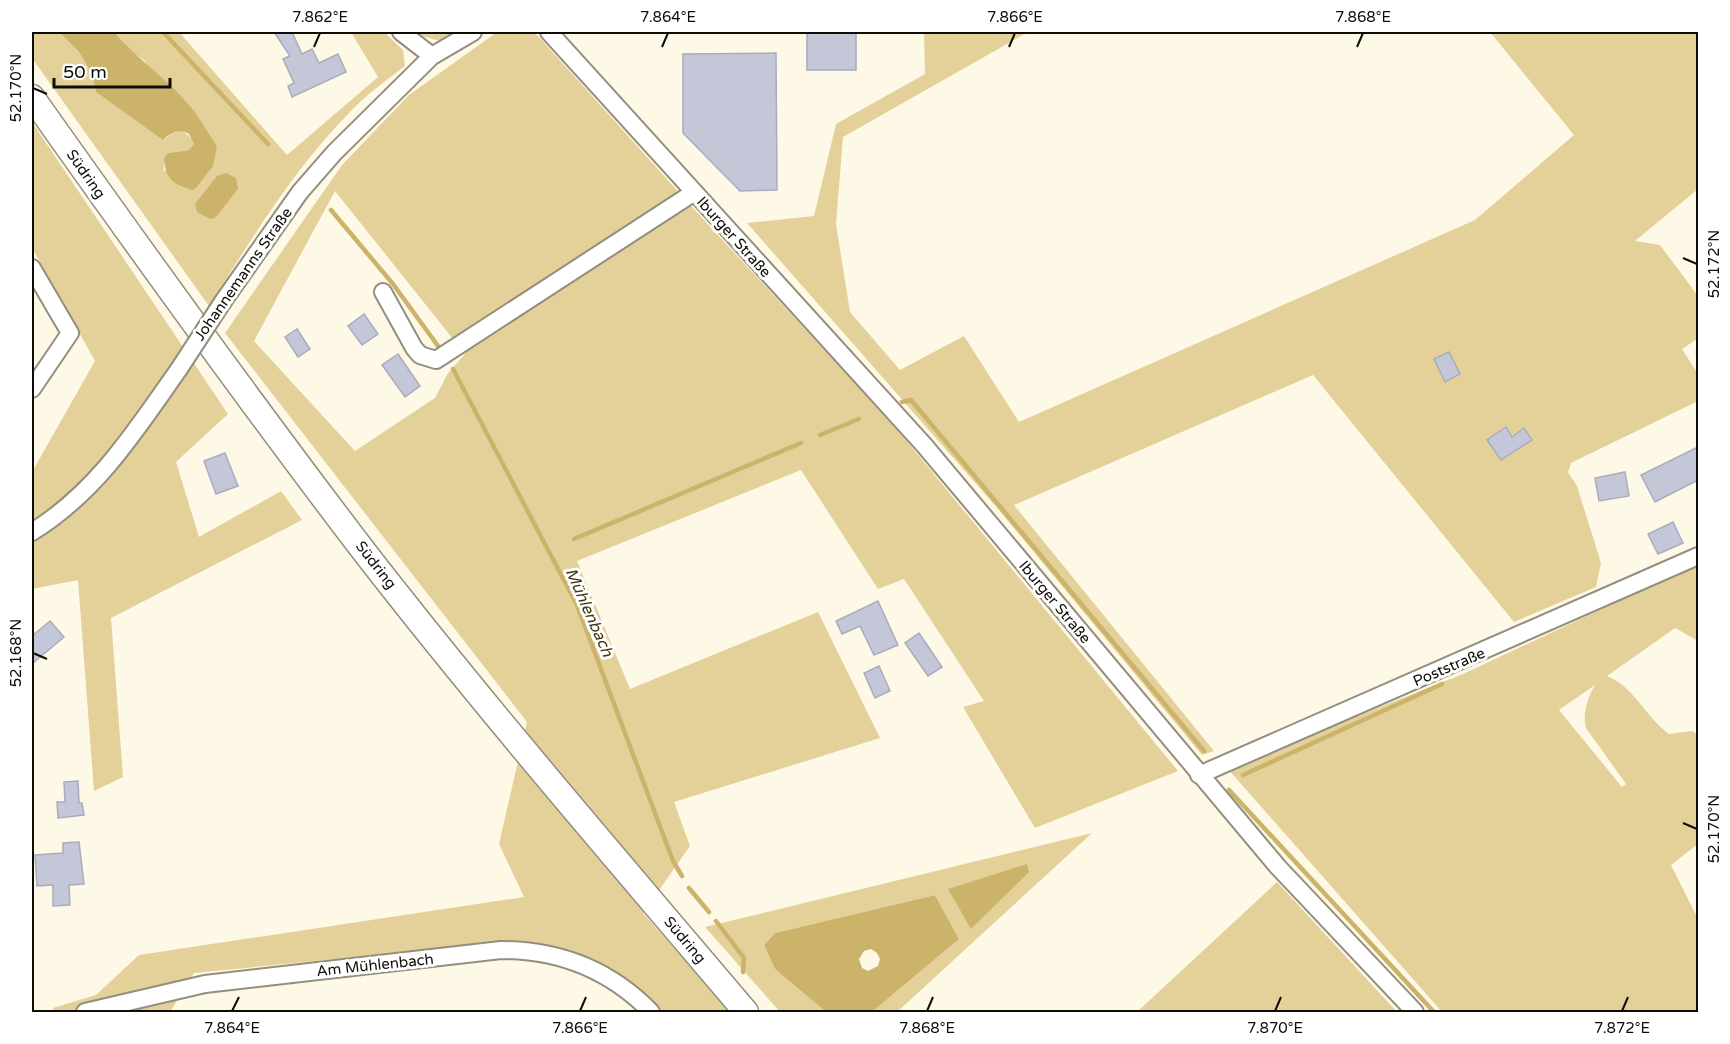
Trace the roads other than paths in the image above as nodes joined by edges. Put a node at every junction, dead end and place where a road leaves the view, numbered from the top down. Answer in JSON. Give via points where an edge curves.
{"nodes":[{"id":1,"x":401,"y":32,"type":"edge"},
{"id":2,"x":473,"y":32,"type":"edge"},
{"id":3,"x":549,"y":32,"type":"edge"},
{"id":4,"x":432,"y":56,"type":"junction"},
{"id":5,"x":32,"y":97,"type":"edge"},
{"id":6,"x":693,"y":193,"type":"junction"},
{"id":7,"x":32,"y":268,"type":"edge"},
{"id":8,"x":383,"y":292,"type":"dead end"},
{"id":9,"x":32,"y":389,"type":"edge"},
{"id":10,"x":32,"y":532,"type":"edge"},
{"id":11,"x":1698,"y":556,"type":"edge"},
{"id":12,"x":1199,"y":776,"type":"junction"},
{"id":13,"x":85,"y":1012,"type":"edge"},
{"id":14,"x":651,"y":1012,"type":"edge"},
{"id":15,"x":746,"y":1012,"type":"edge"},
{"id":16,"x":1415,"y":1012,"type":"edge"}],
"edges":[{"from":1,"to":4,"type":"street"},
{"from":2,"to":4,"type":"street","name":"Johannemanns Straße"},
{"from":3,"to":6,"type":"street","name":"Iburger Straße"},
{"from":4,"to":10,"type":"street","name":"Johannemanns Straße","bridge":true,"via":[[367,118],[300,192],[104,472],[72,504]]},
{"from":5,"to":15,"type":"main road","name":"Südring","via":[[173,296],[367,555],[565,799]]},
{"from":6,"to":8,"type":"street","name":"Iburger Straße","via":[[436,360],[420,355],[414,348]]},
{"from":6,"to":12,"type":"street","name":"Iburger Straße","via":[[924,445]]},
{"from":7,"to":9,"type":"street","via":[[70,333]]},
{"from":11,"to":12,"type":"street","name":"Poststraße"},
{"from":12,"to":16,"type":"street","name":"Iburger Straße","via":[[1278,867]]},
{"from":13,"to":14,"type":"street","name":"Am Mühlenbach","via":[[205,984],[501,950],[557,955],[619,985]]}]}
